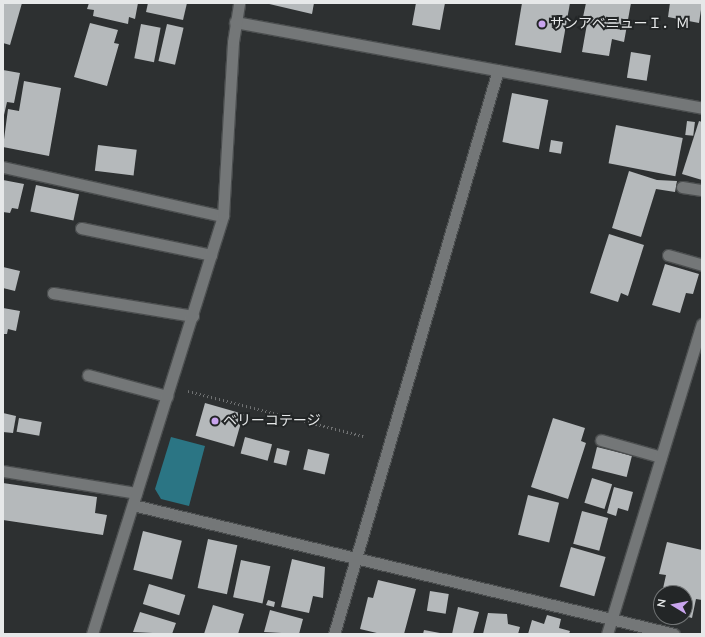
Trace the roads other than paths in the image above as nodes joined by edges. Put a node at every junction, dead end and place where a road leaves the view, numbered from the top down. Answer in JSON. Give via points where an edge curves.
{"nodes":[{"id":1,"x":239,"y":3,"type":"edge"},
{"id":2,"x":235,"y":22,"type":"junction"},
{"id":3,"x":498,"y":70,"type":"junction"},
{"id":4,"x":702,"y":108,"type":"edge"},
{"id":5,"x":3,"y":167,"type":"edge"},
{"id":6,"x":682,"y":187,"type":"dead end"},
{"id":7,"x":702,"y":190,"type":"edge"},
{"id":8,"x":223,"y":216,"type":"junction"},
{"id":9,"x":81,"y":228,"type":"dead end"},
{"id":10,"x":211,"y":255,"type":"junction"},
{"id":11,"x":668,"y":255,"type":"dead end"},
{"id":12,"x":702,"y":266,"type":"edge"},
{"id":13,"x":53,"y":293,"type":"dead end"},
{"id":14,"x":193,"y":316,"type":"junction"},
{"id":15,"x":702,"y":324,"type":"edge"},
{"id":16,"x":88,"y":375,"type":"dead end"},
{"id":17,"x":169,"y":391,"type":"junction"},
{"id":18,"x":601,"y":440,"type":"dead end"},
{"id":19,"x":661,"y":457,"type":"junction"},
{"id":20,"x":3,"y":471,"type":"edge"},
{"id":21,"x":136,"y":493,"type":"junction"},
{"id":22,"x":133,"y":505,"type":"junction"},
{"id":23,"x":357,"y":559,"type":"junction"},
{"id":24,"x":611,"y":619,"type":"junction"},
{"id":25,"x":92,"y":634,"type":"edge"},
{"id":26,"x":334,"y":634,"type":"edge"},
{"id":27,"x":607,"y":634,"type":"edge"},
{"id":28,"x":674,"y":634,"type":"edge"}],
"edges":[{"from":1,"to":2,"type":"street"},
{"from":2,"to":3,"type":"street"},
{"from":2,"to":8,"type":"street"},
{"from":3,"to":4,"type":"street"},
{"from":3,"to":23,"type":"street"},
{"from":5,"to":8,"type":"street"},
{"from":6,"to":7,"type":"street"},
{"from":8,"to":10,"type":"street"},
{"from":9,"to":10,"type":"street"},
{"from":10,"to":14,"type":"street"},
{"from":11,"to":12,"type":"street"},
{"from":13,"to":14,"type":"street"},
{"from":14,"to":17,"type":"street"},
{"from":15,"to":19,"type":"street"},
{"from":16,"to":17,"type":"street"},
{"from":17,"to":21,"type":"street"},
{"from":18,"to":19,"type":"street"},
{"from":19,"to":24,"type":"street"},
{"from":20,"to":21,"type":"street"},
{"from":21,"to":22,"type":"street"},
{"from":22,"to":23,"type":"street"},
{"from":22,"to":25,"type":"street"},
{"from":23,"to":24,"type":"street"},
{"from":23,"to":26,"type":"street"},
{"from":24,"to":27,"type":"street"},
{"from":24,"to":28,"type":"street"}]}
